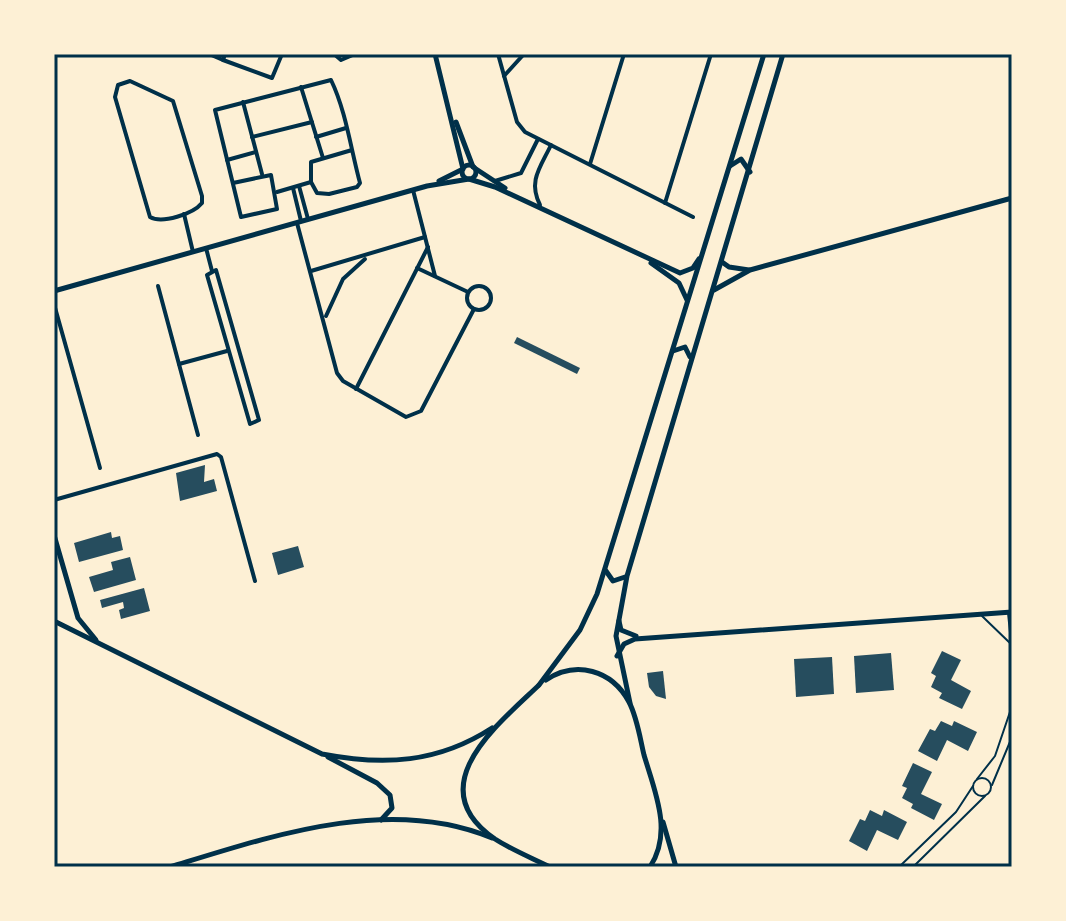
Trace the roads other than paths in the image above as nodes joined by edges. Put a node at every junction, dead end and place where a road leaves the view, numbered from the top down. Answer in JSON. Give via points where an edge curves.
{"nodes":[{"id":1,"x":209,"y":54,"type":"edge"},
{"id":2,"x":282,"y":54,"type":"edge"},
{"id":3,"x":334,"y":54,"type":"edge"},
{"id":4,"x":435,"y":54,"type":"edge"},
{"id":5,"x":498,"y":54,"type":"edge"},
{"id":6,"x":524,"y":54,"type":"edge"},
{"id":7,"x":624,"y":54,"type":"edge"},
{"id":8,"x":711,"y":54,"type":"edge"},
{"id":9,"x":764,"y":54,"type":"edge"},
{"id":10,"x":783,"y":54,"type":"edge"},
{"id":11,"x":350,"y":55,"type":"edge"},
{"id":12,"x":224,"y":57,"type":"edge"},
{"id":13,"x":504,"y":76,"type":"junction"},
{"id":14,"x":301,"y":87,"type":"junction"},
{"id":15,"x":243,"y":102,"type":"junction"},
{"id":16,"x":448,"y":102,"type":"junction"},
{"id":17,"x":312,"y":122,"type":"junction"},
{"id":18,"x":346,"y":128,"type":"junction"},
{"id":19,"x":252,"y":137,"type":"junction"},
{"id":20,"x":316,"y":137,"type":"junction"},
{"id":21,"x":538,"y":139,"type":"junction"},
{"id":22,"x":551,"y":145,"type":"junction"},
{"id":23,"x":352,"y":150,"type":"junction"},
{"id":24,"x":256,"y":152,"type":"junction"},
{"id":25,"x":323,"y":158,"type":"junction"},
{"id":26,"x":226,"y":160,"type":"junction"},
{"id":27,"x":590,"y":164,"type":"junction"},
{"id":28,"x":473,"y":167,"type":"junction"},
{"id":29,"x":729,"y":167,"type":"junction"},
{"id":30,"x":463,"y":169,"type":"junction"},
{"id":31,"x":521,"y":173,"type":"junction"},
{"id":32,"x":750,"y":173,"type":"junction"},
{"id":33,"x":262,"y":174,"type":"junction"},
{"id":34,"x":469,"y":179,"type":"junction"},
{"id":35,"x":533,"y":180,"type":"junction"},
{"id":36,"x":493,"y":181,"type":"junction"},
{"id":37,"x":311,"y":182,"type":"junction"},
{"id":38,"x":233,"y":183,"type":"junction"},
{"id":39,"x":427,"y":186,"type":"junction"},
{"id":40,"x":296,"y":187,"type":"junction"},
{"id":41,"x":413,"y":190,"type":"junction"},
{"id":42,"x":277,"y":192,"type":"junction"},
{"id":43,"x":518,"y":195,"type":"junction"},
{"id":44,"x":1012,"y":198,"type":"edge"},
{"id":45,"x":665,"y":203,"type":"junction"},
{"id":46,"x":540,"y":205,"type":"junction"},
{"id":47,"x":184,"y":214,"type":"junction"},
{"id":48,"x":693,"y":217,"type":"dead end"},
{"id":49,"x":302,"y":221,"type":"junction"},
{"id":50,"x":425,"y":237,"type":"junction"},
{"id":51,"x":428,"y":247,"type":"junction"},
{"id":52,"x":206,"y":248,"type":"junction"},
{"id":53,"x":193,"y":252,"type":"junction"},
{"id":54,"x":640,"y":256,"type":"junction"},
{"id":55,"x":367,"y":257,"type":"junction"},
{"id":56,"x":700,"y":258,"type":"junction"},
{"id":57,"x":722,"y":262,"type":"junction"},
{"id":58,"x":417,"y":268,"type":"junction"},
{"id":59,"x":750,"y":270,"type":"junction"},
{"id":60,"x":212,"y":271,"type":"junction"},
{"id":61,"x":311,"y":271,"type":"junction"},
{"id":62,"x":435,"y":276,"type":"junction"},
{"id":63,"x":158,"y":286,"type":"dead end"},
{"id":64,"x":714,"y":290,"type":"junction"},
{"id":65,"x":54,"y":291,"type":"edge"},
{"id":66,"x":468,"y":292,"type":"junction"},
{"id":67,"x":688,"y":302,"type":"junction"},
{"id":68,"x":54,"y":304,"type":"edge"},
{"id":69,"x":474,"y":309,"type":"junction"},
{"id":70,"x":325,"y":318,"type":"junction"},
{"id":71,"x":227,"y":351,"type":"junction"},
{"id":72,"x":671,"y":353,"type":"junction"},
{"id":73,"x":691,"y":362,"type":"junction"},
{"id":74,"x":179,"y":364,"type":"junction"},
{"id":75,"x":356,"y":389,"type":"junction"},
{"id":76,"x":198,"y":435,"type":"dead end"},
{"id":77,"x":100,"y":468,"type":"dead end"},
{"id":78,"x":54,"y":500,"type":"edge"},
{"id":79,"x":54,"y":535,"type":"edge"},
{"id":80,"x":605,"y":570,"type":"junction"},
{"id":81,"x":627,"y":576,"type":"junction"},
{"id":82,"x":255,"y":581,"type":"dead end"},
{"id":83,"x":1010,"y":612,"type":"edge"},
{"id":84,"x":980,"y":614,"type":"junction"},
{"id":85,"x":618,"y":615,"type":"junction"},
{"id":86,"x":54,"y":621,"type":"edge"},
{"id":87,"x":649,"y":638,"type":"junction"},
{"id":88,"x":103,"y":645,"type":"junction"},
{"id":89,"x":1012,"y":645,"type":"edge"},
{"id":90,"x":1012,"y":652,"type":"edge"},
{"id":91,"x":617,"y":656,"type":"junction"},
{"id":92,"x":539,"y":685,"type":"junction"},
{"id":93,"x":630,"y":703,"type":"junction"},
{"id":94,"x":1012,"y":706,"type":"edge"},
{"id":95,"x":496,"y":726,"type":"junction"},
{"id":96,"x":1012,"y":737,"type":"edge"},
{"id":97,"x":322,"y":754,"type":"junction"},
{"id":98,"x":977,"y":779,"type":"junction"},
{"id":99,"x":973,"y":786,"type":"junction"},
{"id":100,"x":992,"y":787,"type":"junction"},
{"id":101,"x":985,"y":796,"type":"junction"},
{"id":102,"x":661,"y":815,"type":"junction"},
{"id":103,"x":381,"y":820,"type":"junction"},
{"id":104,"x":495,"y":839,"type":"junction"},
{"id":105,"x":170,"y":867,"type":"edge"},
{"id":106,"x":550,"y":867,"type":"edge"},
{"id":107,"x":650,"y":867,"type":"edge"},
{"id":108,"x":676,"y":867,"type":"edge"},
{"id":109,"x":899,"y":867,"type":"edge"},
{"id":110,"x":913,"y":867,"type":"edge"}],
"edges":[{"from":1,"to":12,"type":"street"},
{"from":2,"to":12,"type":"street","via":[[272,78]]},
{"from":3,"to":11,"type":"street"},
{"from":4,"to":16,"type":"main road"},
{"from":5,"to":13,"type":"street"},
{"from":6,"to":13,"type":"street"},
{"from":7,"to":27,"type":"street"},
{"from":8,"to":45,"type":"street"},
{"from":9,"to":29,"type":"main road"},
{"from":10,"to":32,"type":"main road"},
{"from":13,"to":21,"type":"street","via":[[517,122]]},
{"from":14,"to":15,"type":"street"},
{"from":14,"to":17,"type":"street"},
{"from":14,"to":18,"type":"street","via":[[331,80]]},
{"from":15,"to":19,"type":"street"},
{"from":15,"to":26,"type":"street","via":[[213,111]]},
{"from":16,"to":28,"type":"main road"},
{"from":16,"to":30,"type":"main road"},
{"from":17,"to":19,"type":"street"},
{"from":17,"to":20,"type":"street"},
{"from":18,"to":20,"type":"street"},
{"from":18,"to":23,"type":"street"},
{"from":19,"to":24,"type":"street"},
{"from":20,"to":25,"type":"street"},
{"from":21,"to":22,"type":"street"},
{"from":21,"to":31,"type":"street"},
{"from":22,"to":27,"type":"street"},
{"from":22,"to":35,"type":"street"},
{"from":23,"to":25,"type":"street"},
{"from":23,"to":37,"type":"street","via":[[359,186],[323,195]]},
{"from":24,"to":26,"type":"street"},
{"from":24,"to":33,"type":"street"},
{"from":25,"to":37,"type":"street","via":[[311,162]]},
{"from":26,"to":38,"type":"street"},
{"from":27,"to":45,"type":"street"},
{"from":28,"to":30,"type":"main road"},
{"from":28,"to":34,"type":"main road","via":[[476,173]]},
{"from":28,"to":36,"type":"main road"},
{"from":29,"to":32,"type":"main road","via":[[741,159]]},
{"from":29,"to":56,"type":"main road"},
{"from":30,"to":34,"type":"main road"},
{"from":30,"to":39,"type":"main road"},
{"from":31,"to":35,"type":"street"},
{"from":31,"to":36,"type":"street"},
{"from":32,"to":57,"type":"main road"},
{"from":33,"to":38,"type":"street"},
{"from":33,"to":42,"type":"street","via":[[273,177]]},
{"from":34,"to":39,"type":"main road"},
{"from":34,"to":43,"type":"main road"},
{"from":35,"to":46,"type":"street"},
{"from":36,"to":43,"type":"main road"},
{"from":37,"to":40,"type":"street"},
{"from":38,"to":42,"type":"street","via":[[244,219],[274,212]]},
{"from":39,"to":41,"type":"main road"},
{"from":40,"to":42,"type":"street"},
{"from":40,"to":49,"type":"street"},
{"from":41,"to":49,"type":"main road"},
{"from":41,"to":50,"type":"street"},
{"from":43,"to":46,"type":"main road"},
{"from":44,"to":59,"type":"main road"},
{"from":45,"to":48,"type":"street"},
{"from":46,"to":54,"type":"main road"},
{"from":47,"to":47,"type":"street","via":[[203,200],[179,111],[166,95],[130,81],[121,83],[115,97],[150,217],[158,221]]},
{"from":47,"to":53,"type":"street"},
{"from":49,"to":52,"type":"main road"},
{"from":49,"to":61,"type":"street"},
{"from":50,"to":51,"type":"street"},
{"from":50,"to":55,"type":"street"},
{"from":51,"to":58,"type":"street"},
{"from":51,"to":62,"type":"street"},
{"from":52,"to":53,"type":"main road"},
{"from":52,"to":60,"type":"street"},
{"from":53,"to":65,"type":"main road"},
{"from":54,"to":56,"type":"main road","via":[[680,273]]},
{"from":54,"to":67,"type":"main road","via":[[679,283]]},
{"from":55,"to":61,"type":"street"},
{"from":55,"to":70,"type":"street","via":[[343,279]]},
{"from":56,"to":67,"type":"main road"},
{"from":57,"to":59,"type":"main road"},
{"from":57,"to":64,"type":"main road"},
{"from":58,"to":62,"type":"street"},
{"from":58,"to":75,"type":"street"},
{"from":59,"to":64,"type":"main road"},
{"from":60,"to":71,"type":"street","via":[[207,275]]},
{"from":60,"to":71,"type":"street","via":[[219,272],[258,422],[248,423]]},
{"from":61,"to":70,"type":"street"},
{"from":62,"to":66,"type":"street"},
{"from":63,"to":74,"type":"street"},
{"from":64,"to":73,"type":"main road"},
{"from":66,"to":69,"type":"street"},
{"from":66,"to":69,"type":"street","via":[[479,286],[490,294],[489,306]]},
{"from":67,"to":72,"type":"main road"},
{"from":68,"to":77,"type":"street"},
{"from":69,"to":75,"type":"street","via":[[421,411],[406,417]]},
{"from":70,"to":75,"type":"street","via":[[337,373]]},
{"from":71,"to":74,"type":"street"},
{"from":72,"to":73,"type":"main road","via":[[685,347]]},
{"from":72,"to":80,"type":"main road"},
{"from":73,"to":81,"type":"main road"},
{"from":74,"to":76,"type":"street"},
{"from":78,"to":82,"type":"street","via":[[217,454]]},
{"from":79,"to":88,"type":"main road","via":[[78,618]]},
{"from":80,"to":81,"type":"main road","via":[[613,581]]},
{"from":80,"to":92,"type":"main road","via":[[580,630]]},
{"from":81,"to":85,"type":"main road"},
{"from":83,"to":84,"type":"main road"},
{"from":83,"to":89,"type":"lane"},
{"from":84,"to":87,"type":"main road"},
{"from":84,"to":89,"type":"lane"},
{"from":85,"to":87,"type":"main road","via":[[625,633]]},
{"from":85,"to":91,"type":"main road"},
{"from":86,"to":88,"type":"main road"},
{"from":87,"to":91,"type":"main road","via":[[630,641]]},
{"from":88,"to":97,"type":"main road"},
{"from":89,"to":90,"type":"lane"},
{"from":91,"to":93,"type":"main road"},
{"from":92,"to":93,"type":"main road","via":[[566,669],[588,669],[606,676]]},
{"from":92,"to":95,"type":"main road"},
{"from":93,"to":102,"type":"main road"},
{"from":94,"to":98,"type":"lane","via":[[995,756]]},
{"from":95,"to":97,"type":"main road","via":[[450,751],[410,760],[357,761]]},
{"from":95,"to":104,"type":"main road","via":[[471,755],[464,784],[471,814]]},
{"from":96,"to":100,"type":"lane"},
{"from":97,"to":103,"type":"main road","via":[[390,795],[392,808]]},
{"from":98,"to":99,"type":"lane"},
{"from":98,"to":100,"type":"lane","via":[[985,778]]},
{"from":99,"to":101,"type":"lane","via":[[976,794]]},
{"from":99,"to":109,"type":"lane","via":[[956,812]]},
{"from":100,"to":101,"type":"lane"},
{"from":101,"to":110,"type":"lane"},
{"from":102,"to":107,"type":"main road","via":[[661,841]]},
{"from":102,"to":108,"type":"main road"},
{"from":103,"to":104,"type":"main road","via":[[440,823]]},
{"from":103,"to":105,"type":"main road","via":[[309,829]]},
{"from":104,"to":106,"type":"main road"}]}
